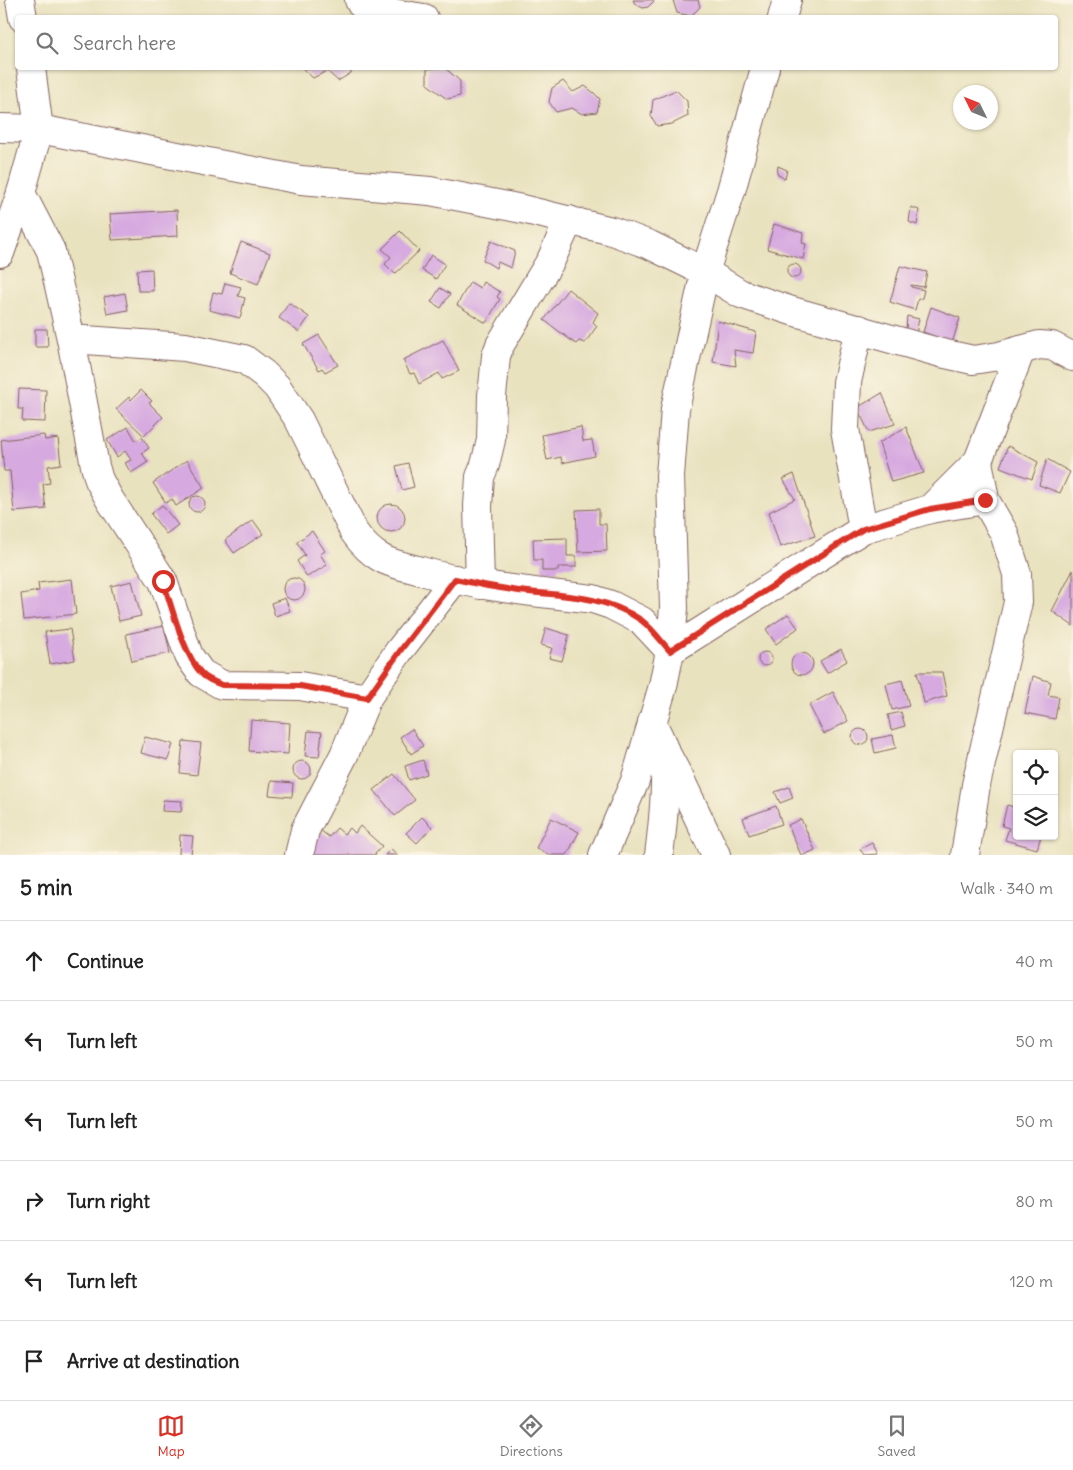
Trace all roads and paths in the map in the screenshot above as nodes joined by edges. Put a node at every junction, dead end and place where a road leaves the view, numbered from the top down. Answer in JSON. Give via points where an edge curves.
{"nodes":[{"id":1,"x":20,"y":0,"type":"edge"},
{"id":2,"x":359,"y":0,"type":"edge"},
{"id":3,"x":787,"y":0,"type":"edge"},
{"id":4,"x":22,"y":15,"type":"edge"},
{"id":5,"x":405,"y":15,"type":"edge"},
{"id":6,"x":783,"y":15,"type":"edge"},
{"id":7,"x":31,"y":70,"type":"edge"},
{"id":8,"x":764,"y":70,"type":"edge"},
{"id":9,"x":0,"y":128,"type":"edge"},
{"id":10,"x":39,"y":129,"type":"junction"},
{"id":11,"x":21,"y":193,"type":"junction"},
{"id":12,"x":569,"y":220,"type":"junction"},
{"id":13,"x":0,"y":253,"type":"edge"},
{"id":14,"x":705,"y":272,"type":"junction"},
{"id":15,"x":858,"y":329,"type":"junction"},
{"id":16,"x":71,"y":339,"type":"junction"},
{"id":17,"x":1021,"y":350,"type":"junction"},
{"id":18,"x":1073,"y":357,"type":"edge"},
{"id":19,"x":978,"y":461,"type":"junction"},
{"id":20,"x":985,"y":500,"type":"junction"},
{"id":21,"x":930,"y":509,"type":"junction"},
{"id":22,"x":863,"y":529,"type":"junction"},
{"id":23,"x":467,"y":582,"type":"junction"},
{"id":24,"x":670,"y":651,"type":"junction"},
{"id":25,"x":367,"y":698,"type":"junction"},
{"id":26,"x":657,"y":734,"type":"junction"},
{"id":27,"x":299,"y":855,"type":"edge"},
{"id":28,"x":603,"y":855,"type":"edge"},
{"id":29,"x":659,"y":855,"type":"edge"},
{"id":30,"x":716,"y":855,"type":"edge"},
{"id":31,"x":965,"y":855,"type":"edge"}],
"edges":[{"from":1,"to":4,"type":"street"},
{"from":2,"to":5,"type":"street","via":[[367,9]]},
{"from":3,"to":6,"type":"street"},
{"from":7,"to":10,"type":"street"},
{"from":8,"to":14,"type":"street"},
{"from":9,"to":10,"type":"street"},
{"from":10,"to":11,"type":"street"},
{"from":10,"to":12,"type":"street","via":[[301,180],[430,191]]},
{"from":11,"to":13,"type":"street"},
{"from":11,"to":16,"type":"street","via":[[52,251]]},
{"from":12,"to":14,"type":"street","via":[[642,242]]},
{"from":12,"to":23,"type":"street","via":[[551,260],[496,356],[491,440],[480,478]]},
{"from":14,"to":15,"type":"street","via":[[741,294]]},
{"from":14,"to":24,"type":"street","via":[[675,409],[670,476],[674,608]]},
{"from":15,"to":17,"type":"street","via":[[973,360]]},
{"from":15,"to":22,"type":"street","via":[[847,382],[845,429]]},
{"from":16,"to":23,"type":"street","via":[[185,347],[244,359],[278,387],[299,420],[361,542],[389,562]]},
{"from":16,"to":25,"type":"street","via":[[99,480],[163,581],[190,656],[202,674],[222,685],[300,686]]},
{"from":17,"to":18,"type":"street","via":[[1039,344],[1052,346]]},
{"from":17,"to":19,"type":"street"},
{"from":19,"to":20,"type":"street"},
{"from":19,"to":21,"type":"street"},
{"from":20,"to":21,"type":"street"},
{"from":20,"to":31,"type":"street","via":[[1004,533],[1017,574],[1018,602],[976,786]]},
{"from":21,"to":22,"type":"street"},
{"from":22,"to":24,"type":"street"},
{"from":23,"to":24,"type":"street","via":[[593,598],[642,621]]},
{"from":23,"to":25,"type":"street","via":[[400,651]]},
{"from":24,"to":26,"type":"street"},
{"from":25,"to":27,"type":"street","via":[[344,755],[305,830]]},
{"from":26,"to":28,"type":"street"},
{"from":26,"to":29,"type":"street","via":[[664,793]]},
{"from":26,"to":30,"type":"street"}]}
